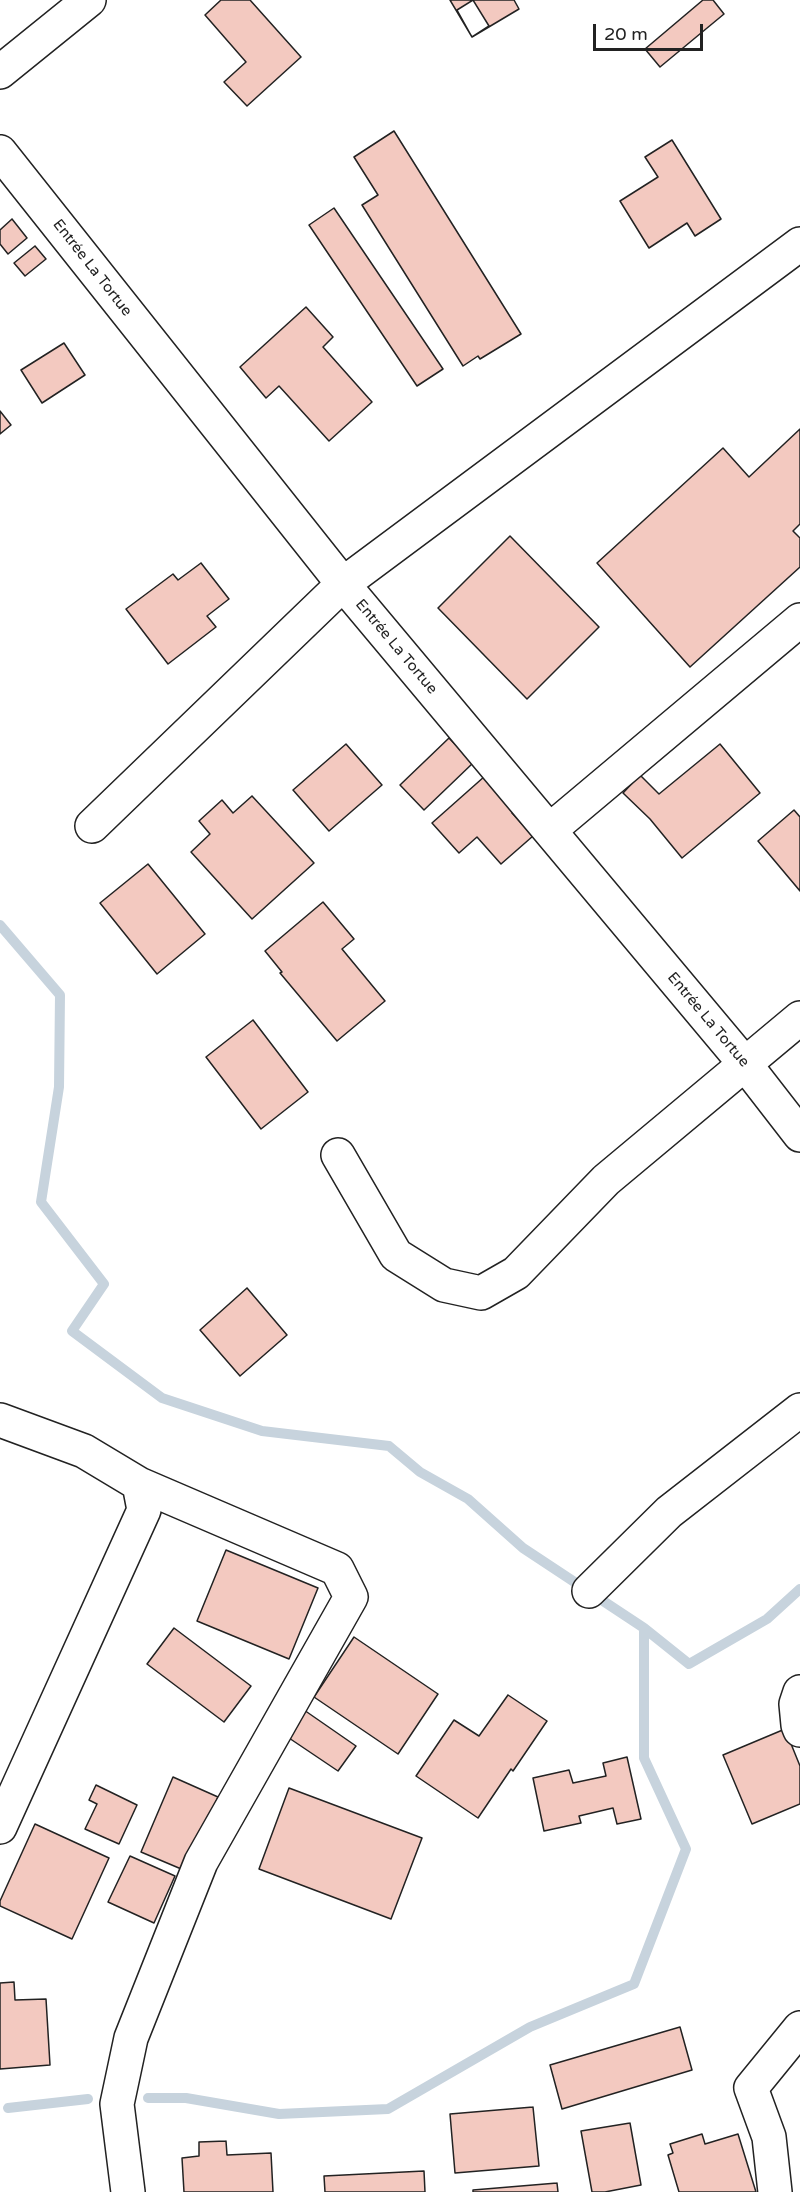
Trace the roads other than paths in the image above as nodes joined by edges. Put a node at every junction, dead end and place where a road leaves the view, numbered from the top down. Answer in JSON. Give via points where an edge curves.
{"nodes":[{"id":1,"x":89,"y":0,"type":"edge"},
{"id":2,"x":0,"y":72,"type":"edge"},
{"id":3,"x":0,"y":152,"type":"edge"},
{"id":4,"x":795,"y":255,"type":"edge"},
{"id":5,"x":343,"y":584,"type":"junction"},
{"id":6,"x":800,"y":620,"type":"edge"},
{"id":7,"x":92,"y":826,"type":"dead end"},
{"id":8,"x":550,"y":830,"type":"junction"},
{"id":9,"x":800,"y":1018,"type":"edge"},
{"id":10,"x":745,"y":1064,"type":"junction"},
{"id":11,"x":800,"y":1135,"type":"edge"},
{"id":12,"x":338,"y":1155,"type":"dead end"},
{"id":13,"x":800,"y":1410,"type":"edge"},
{"id":14,"x":0,"y":1420,"type":"edge"},
{"id":15,"x":139,"y":1484,"type":"junction"},
{"id":16,"x":590,"y":1591,"type":"dead end"},
{"id":17,"x":800,"y":1692,"type":"edge"},
{"id":18,"x":800,"y":1730,"type":"edge"},
{"id":19,"x":0,"y":1827,"type":"edge"},
{"id":20,"x":800,"y":2028,"type":"edge"},
{"id":21,"x":128,"y":2192,"type":"edge"},
{"id":22,"x":775,"y":2192,"type":"edge"}],
"edges":[{"from":1,"to":2,"type":"main road"},
{"from":3,"to":5,"type":"main road","name":"Entrée La Tortue"},
{"from":4,"to":5,"type":"main road"},
{"from":5,"to":7,"type":"main road"},
{"from":5,"to":8,"type":"main road","name":"Entrée La Tortue"},
{"from":6,"to":8,"type":"main road"},
{"from":8,"to":10,"type":"main road","name":"Entrée La Tortue"},
{"from":9,"to":10,"type":"main road"},
{"from":10,"to":11,"type":"main road","name":"Entrée La Tortue"},
{"from":10,"to":12,"type":"main road","via":[[606,1180],[516,1274],[481,1293],[444,1285],[396,1255]]},
{"from":13,"to":16,"type":"main road","via":[[669,1512]]},
{"from":14,"to":15,"type":"main road","via":[[84,1451]]},
{"from":15,"to":19,"type":"main road","via":[[144,1510]]},
{"from":15,"to":21,"type":"main road","via":[[337,1569],[351,1597],[201,1862],[130,2038],[117,2104]]},
{"from":17,"to":18,"type":"main road","via":[[796,1704]]},
{"from":20,"to":22,"type":"main road","via":[[751,2088],[769,2137]]}]}
